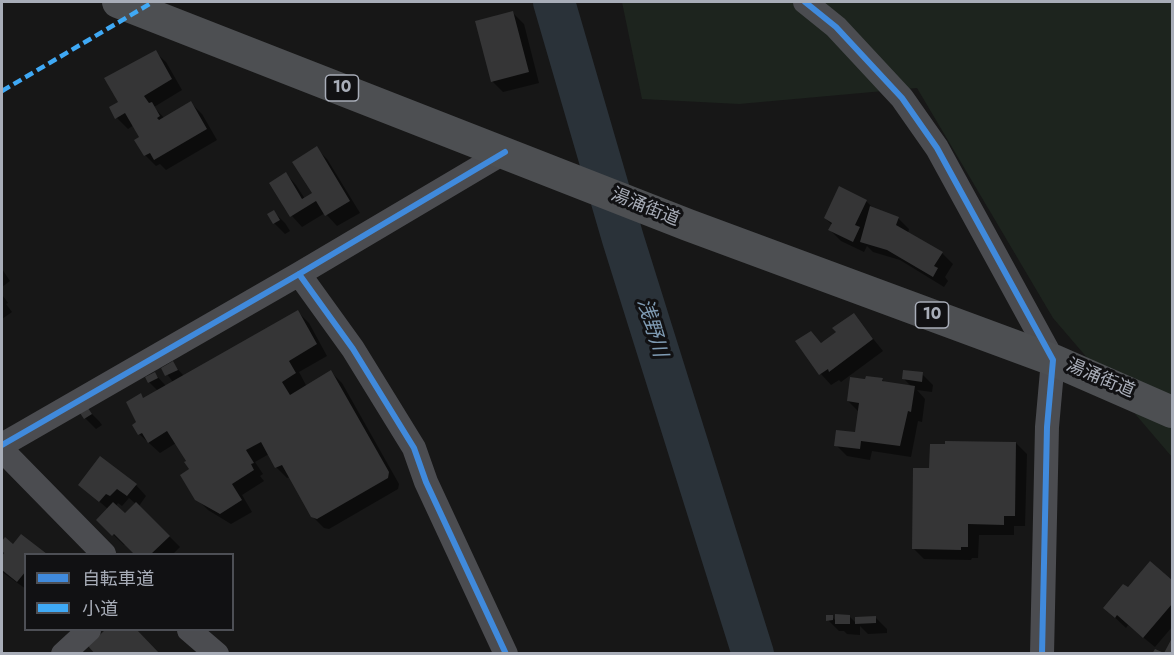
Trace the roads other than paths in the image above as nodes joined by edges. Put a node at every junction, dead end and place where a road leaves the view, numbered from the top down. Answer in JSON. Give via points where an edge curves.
{"nodes":[{"id":1,"x":118,"y":2,"type":"edge"},
{"id":2,"x":805,"y":2,"type":"edge"},
{"id":3,"x":505,"y":152,"type":"junction"},
{"id":4,"x":299,"y":274,"type":"junction"},
{"id":5,"x":1053,"y":360,"type":"junction"},
{"id":6,"x":1173,"y":412,"type":"edge"},
{"id":7,"x":2,"y":445,"type":"edge"},
{"id":8,"x":2,"y":450,"type":"edge"},
{"id":9,"x":102,"y":553,"type":"edge"},
{"id":10,"x":88,"y":631,"type":"edge"},
{"id":11,"x":190,"y":631,"type":"edge"},
{"id":12,"x":63,"y":654,"type":"edge"},
{"id":13,"x":217,"y":654,"type":"edge"},
{"id":14,"x":506,"y":654,"type":"edge"},
{"id":15,"x":1042,"y":654,"type":"edge"}],
"edges":[{"from":1,"to":3,"type":"main road","name":"湯涌街道","number":"10"},
{"from":2,"to":5,"type":"street","via":[[836,27],[902,98],[937,148]]},
{"from":3,"to":4,"type":"street"},
{"from":3,"to":5,"type":"main road","name":"湯涌街道","number":"10","via":[[688,225]]},
{"from":4,"to":7,"type":"street"},
{"from":4,"to":14,"type":"street","via":[[353,349],[414,448]]},
{"from":5,"to":6,"type":"main road","name":"湯涌街道","number":"10"},
{"from":5,"to":15,"type":"street","via":[[1047,427]]},
{"from":8,"to":9,"type":"street"},
{"from":10,"to":12,"type":"street"},
{"from":11,"to":13,"type":"street"}]}
